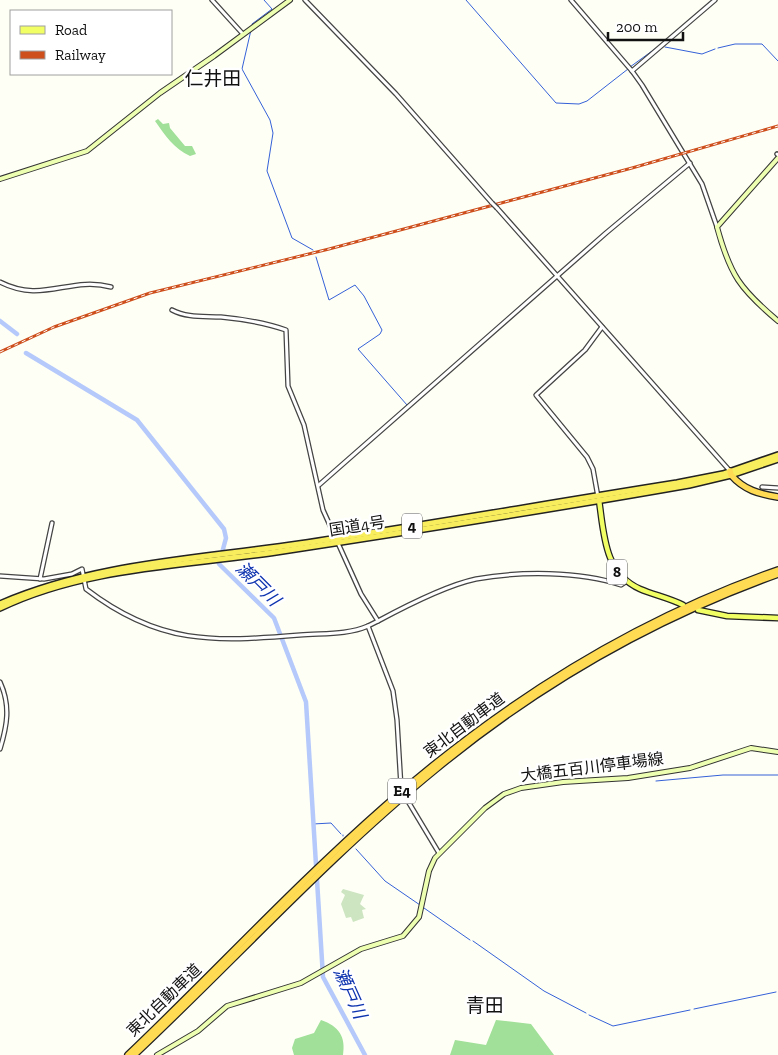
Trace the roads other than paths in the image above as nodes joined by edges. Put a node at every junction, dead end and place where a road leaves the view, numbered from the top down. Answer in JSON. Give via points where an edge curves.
{"nodes":[{"id":1,"x":212,"y":0,"type":"edge"},
{"id":2,"x":290,"y":0,"type":"edge"},
{"id":3,"x":305,"y":0,"type":"edge"},
{"id":4,"x":570,"y":0,"type":"edge"},
{"id":5,"x":716,"y":0,"type":"edge"},
{"id":6,"x":242,"y":33,"type":"junction"},
{"id":7,"x":632,"y":71,"type":"junction"},
{"id":8,"x":778,"y":156,"type":"edge"},
{"id":9,"x":690,"y":163,"type":"junction"},
{"id":10,"x":0,"y":179,"type":"edge"},
{"id":11,"x":717,"y":227,"type":"junction"},
{"id":12,"x":557,"y":275,"type":"junction"},
{"id":13,"x":0,"y":282,"type":"edge"},
{"id":14,"x":112,"y":286,"type":"dead end"},
{"id":15,"x":172,"y":310,"type":"dead end"},
{"id":16,"x":778,"y":320,"type":"edge"},
{"id":17,"x":602,"y":327,"type":"junction"},
{"id":18,"x":778,"y":455,"type":"edge"},
{"id":19,"x":778,"y":459,"type":"edge"},
{"id":20,"x":732,"y":474,"type":"junction"},
{"id":21,"x":319,"y":486,"type":"junction"},
{"id":22,"x":762,"y":486,"type":"dead end"},
{"id":23,"x":778,"y":488,"type":"edge"},
{"id":24,"x":778,"y":493,"type":"edge"},
{"id":25,"x":778,"y":497,"type":"edge"},
{"id":26,"x":599,"y":498,"type":"junction"},
{"id":27,"x":52,"y":522,"type":"dead end"},
{"id":28,"x":336,"y":540,"type":"junction"},
{"id":29,"x":778,"y":566,"type":"edge"},
{"id":30,"x":778,"y":570,"type":"edge"},
{"id":31,"x":0,"y":576,"type":"edge"},
{"id":32,"x":778,"y":576,"type":"edge"},
{"id":33,"x":84,"y":578,"type":"junction"},
{"id":34,"x":40,"y":579,"type":"junction"},
{"id":35,"x":627,"y":581,"type":"junction"},
{"id":36,"x":724,"y":593,"type":"junction"},
{"id":37,"x":0,"y":604,"type":"edge"},
{"id":38,"x":684,"y":604,"type":"dead end"},
{"id":39,"x":0,"y":608,"type":"edge"},
{"id":40,"x":698,"y":610,"type":"dead end"},
{"id":41,"x":778,"y":618,"type":"edge"},
{"id":42,"x":378,"y":621,"type":"junction"},
{"id":43,"x":368,"y":626,"type":"junction"},
{"id":44,"x":0,"y":682,"type":"edge"},
{"id":45,"x":0,"y":750,"type":"edge"},
{"id":46,"x":778,"y":752,"type":"edge"},
{"id":47,"x":401,"y":787,"type":"dead end"},
{"id":48,"x":406,"y":798,"type":"dead end"},
{"id":49,"x":439,"y":854,"type":"junction"},
{"id":50,"x":128,"y":1055,"type":"edge"},
{"id":51,"x":134,"y":1055,"type":"edge"},
{"id":52,"x":158,"y":1055,"type":"edge"}],
"edges":[{"from":1,"to":6,"type":"street"},
{"from":2,"to":6,"type":"main road"},
{"from":3,"to":12,"type":"street","bridge":true,"via":[[396,94]]},
{"from":4,"to":7,"type":"street"},
{"from":5,"to":7,"type":"street"},
{"from":6,"to":10,"type":"main road","via":[[136,110],[87,151]]},
{"from":7,"to":9,"type":"street"},
{"from":8,"to":11,"type":"main road"},
{"from":9,"to":11,"type":"street","via":[[702,184]]},
{"from":9,"to":12,"type":"street"},
{"from":11,"to":16,"type":"main road","via":[[734,276],[748,295]]},
{"from":12,"to":17,"type":"street"},
{"from":12,"to":21,"type":"street"},
{"from":13,"to":14,"type":"street","via":[[25,291],[55,290],[81,283]]},
{"from":15,"to":21,"type":"street","via":[[184,315],[270,324],[286,330],[288,386],[304,425]]},
{"from":17,"to":20,"type":"street"},
{"from":17,"to":26,"type":"street","via":[[585,350],[536,394],[586,457],[593,469]]},
{"from":18,"to":20,"type":"highway","name":"国道4号","number":"4"},
{"from":19,"to":20,"type":"highway","name":"国道4号","number":"4"},
{"from":20,"to":24,"type":"highway","via":[[751,487]]},
{"from":20,"to":25,"type":"highway","via":[[750,491]]},
{"from":20,"to":26,"type":"highway","name":"国道4号","number":"4"},
{"from":21,"to":28,"type":"street","via":[[323,510]]},
{"from":22,"to":23,"type":"street"},
{"from":26,"to":28,"type":"highway","name":"国道4号","number":"4"},
{"from":26,"to":35,"type":"main road","number":"8","via":[[609,558]]},
{"from":27,"to":34,"type":"street"},
{"from":28,"to":33,"type":"highway","name":"国道4号","number":"4"},
{"from":28,"to":42,"type":"street","via":[[361,594]]},
{"from":29,"to":36,"type":"highway"},
{"from":30,"to":36,"type":"highway","name":"東北自動車道","number":"E4"},
{"from":31,"to":34,"type":"street"},
{"from":32,"to":36,"type":"highway"},
{"from":33,"to":34,"type":"street","via":[[81,569],[72,574]]},
{"from":33,"to":37,"type":"highway","name":"国道4号","number":"4","via":[[39,588]]},
{"from":33,"to":39,"type":"highway","name":"国道4号","number":"4"},
{"from":33,"to":43,"type":"street","via":[[86,589],[113,610],[174,634],[219,640],[347,632]]},
{"from":35,"to":38,"type":"main road","number":"8","via":[[642,590]]},
{"from":35,"to":42,"type":"street","via":[[621,584],[595,578],[546,575],[476,580]]},
{"from":36,"to":50,"type":"highway","name":"東北自動車道","number":"E4","via":[[652,623],[570,668],[451,751],[332,855]]},
{"from":36,"to":51,"type":"highway","name":"東北自動車道","number":"E4","via":[[585,664],[533,696],[459,750],[335,858]]},
{"from":40,"to":41,"type":"main road","via":[[728,616]]},
{"from":42,"to":43,"type":"street"},
{"from":43,"to":47,"type":"street","via":[[392,689],[398,720]]},
{"from":44,"to":45,"type":"street","via":[[8,710]]},
{"from":46,"to":49,"type":"main road","name":"大橋五百川停車場線","via":[[751,748],[690,768],[514,790],[492,801]]},
{"from":48,"to":49,"type":"street"},
{"from":49,"to":52,"type":"main road","name":"大橋五百川停車場線","via":[[428,871],[423,907],[417,921],[403,936],[361,949],[301,983],[227,1006],[202,1028]]}]}
